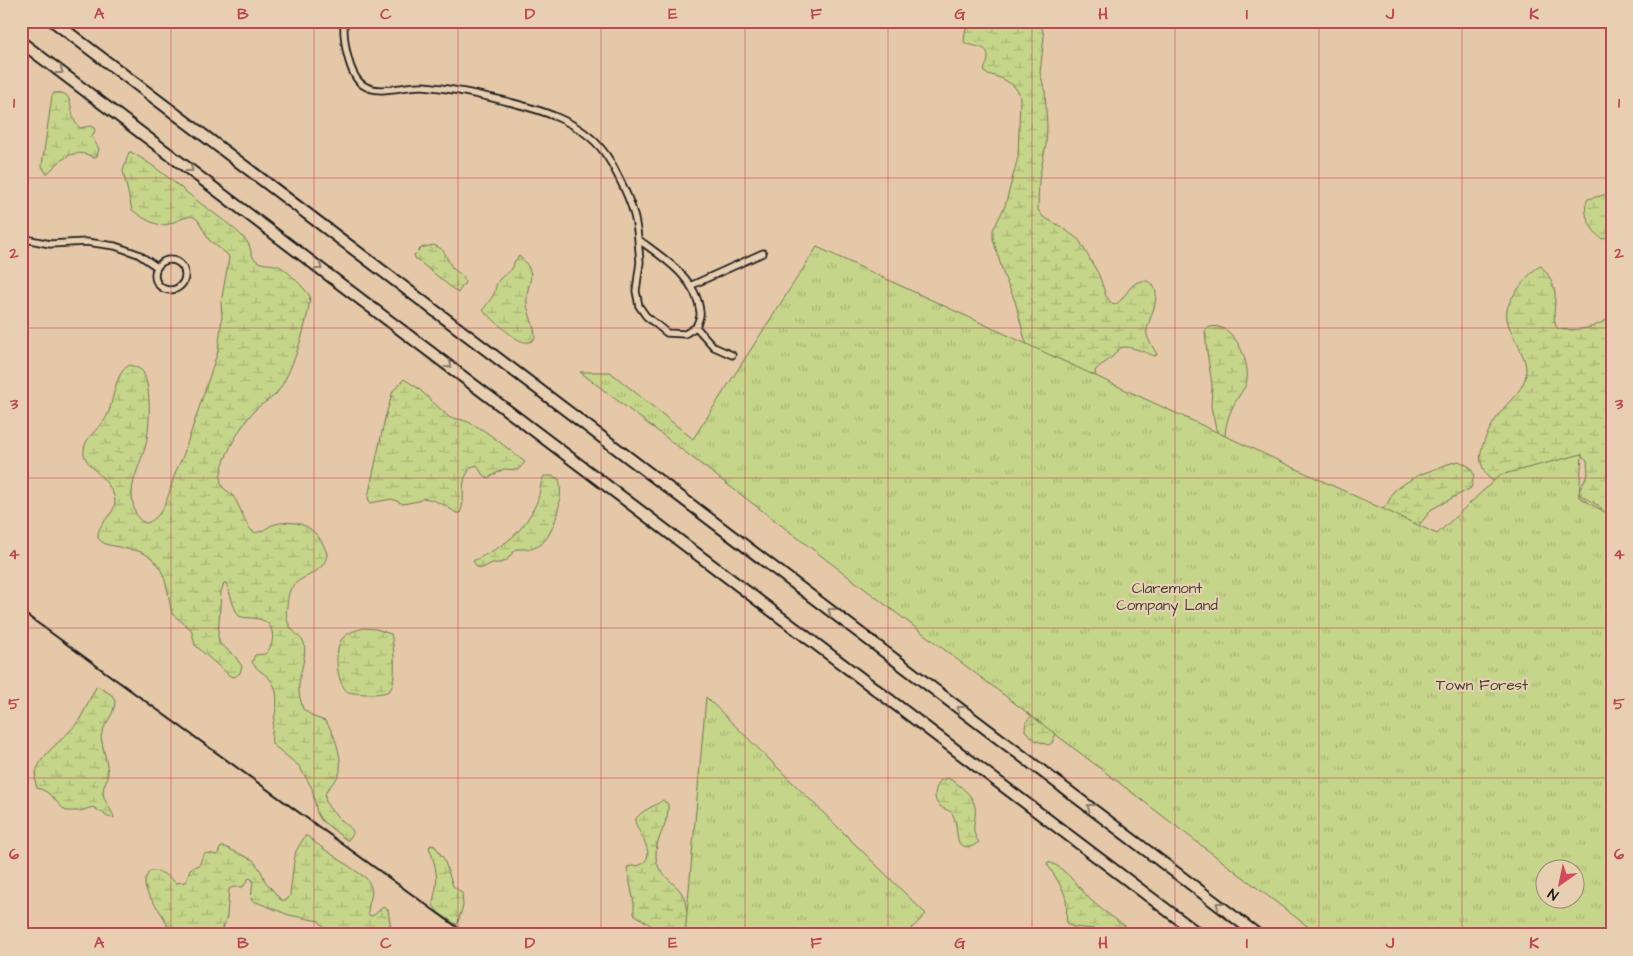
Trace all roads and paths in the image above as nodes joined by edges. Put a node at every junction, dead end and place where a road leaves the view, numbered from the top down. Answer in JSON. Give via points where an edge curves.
{"nodes":[{"id":1,"x":53,"y":21,"type":"edge"},
{"id":2,"x":344,"y":21,"type":"edge"},
{"id":3,"x":21,"y":42,"type":"edge"},
{"id":4,"x":21,"y":238,"type":"edge"},
{"id":5,"x":638,"y":239,"type":"junction"},
{"id":6,"x":763,"y":254,"type":"dead end"},
{"id":7,"x":157,"y":267,"type":"junction"},
{"id":8,"x":692,"y":285,"type":"junction"},
{"id":9,"x":696,"y":327,"type":"junction"},
{"id":10,"x":732,"y":355,"type":"dead end"},
{"id":11,"x":1200,"y":935,"type":"edge"},
{"id":12,"x":1258,"y":935,"type":"edge"}],
"edges":[{"from":12,"to":1,"type":"highway","one_way":true},
{"from":2,"to":5,"type":"street","via":[[353,73],[366,87],[379,90],[427,86],[486,96],[555,116],[588,135],[604,151],[623,187],[636,218]]},
{"from":3,"to":11,"type":"highway","one_way":true},
{"from":4,"to":7,"type":"street","via":[[50,244],[86,242],[115,246],[138,254]]},
{"from":5,"to":8,"type":"street","via":[[674,266]]},
{"from":5,"to":9,"type":"street","via":[[640,262],[636,291],[639,306],[667,333],[686,334]]},
{"from":6,"to":8,"type":"street"},
{"from":7,"to":7,"type":"street","via":[[156,278],[163,288],[174,290],[184,282],[185,271],[178,262],[167,260]]},
{"from":8,"to":9,"type":"street","via":[[700,313]]},
{"from":9,"to":10,"type":"street","via":[[714,347]]}]}
